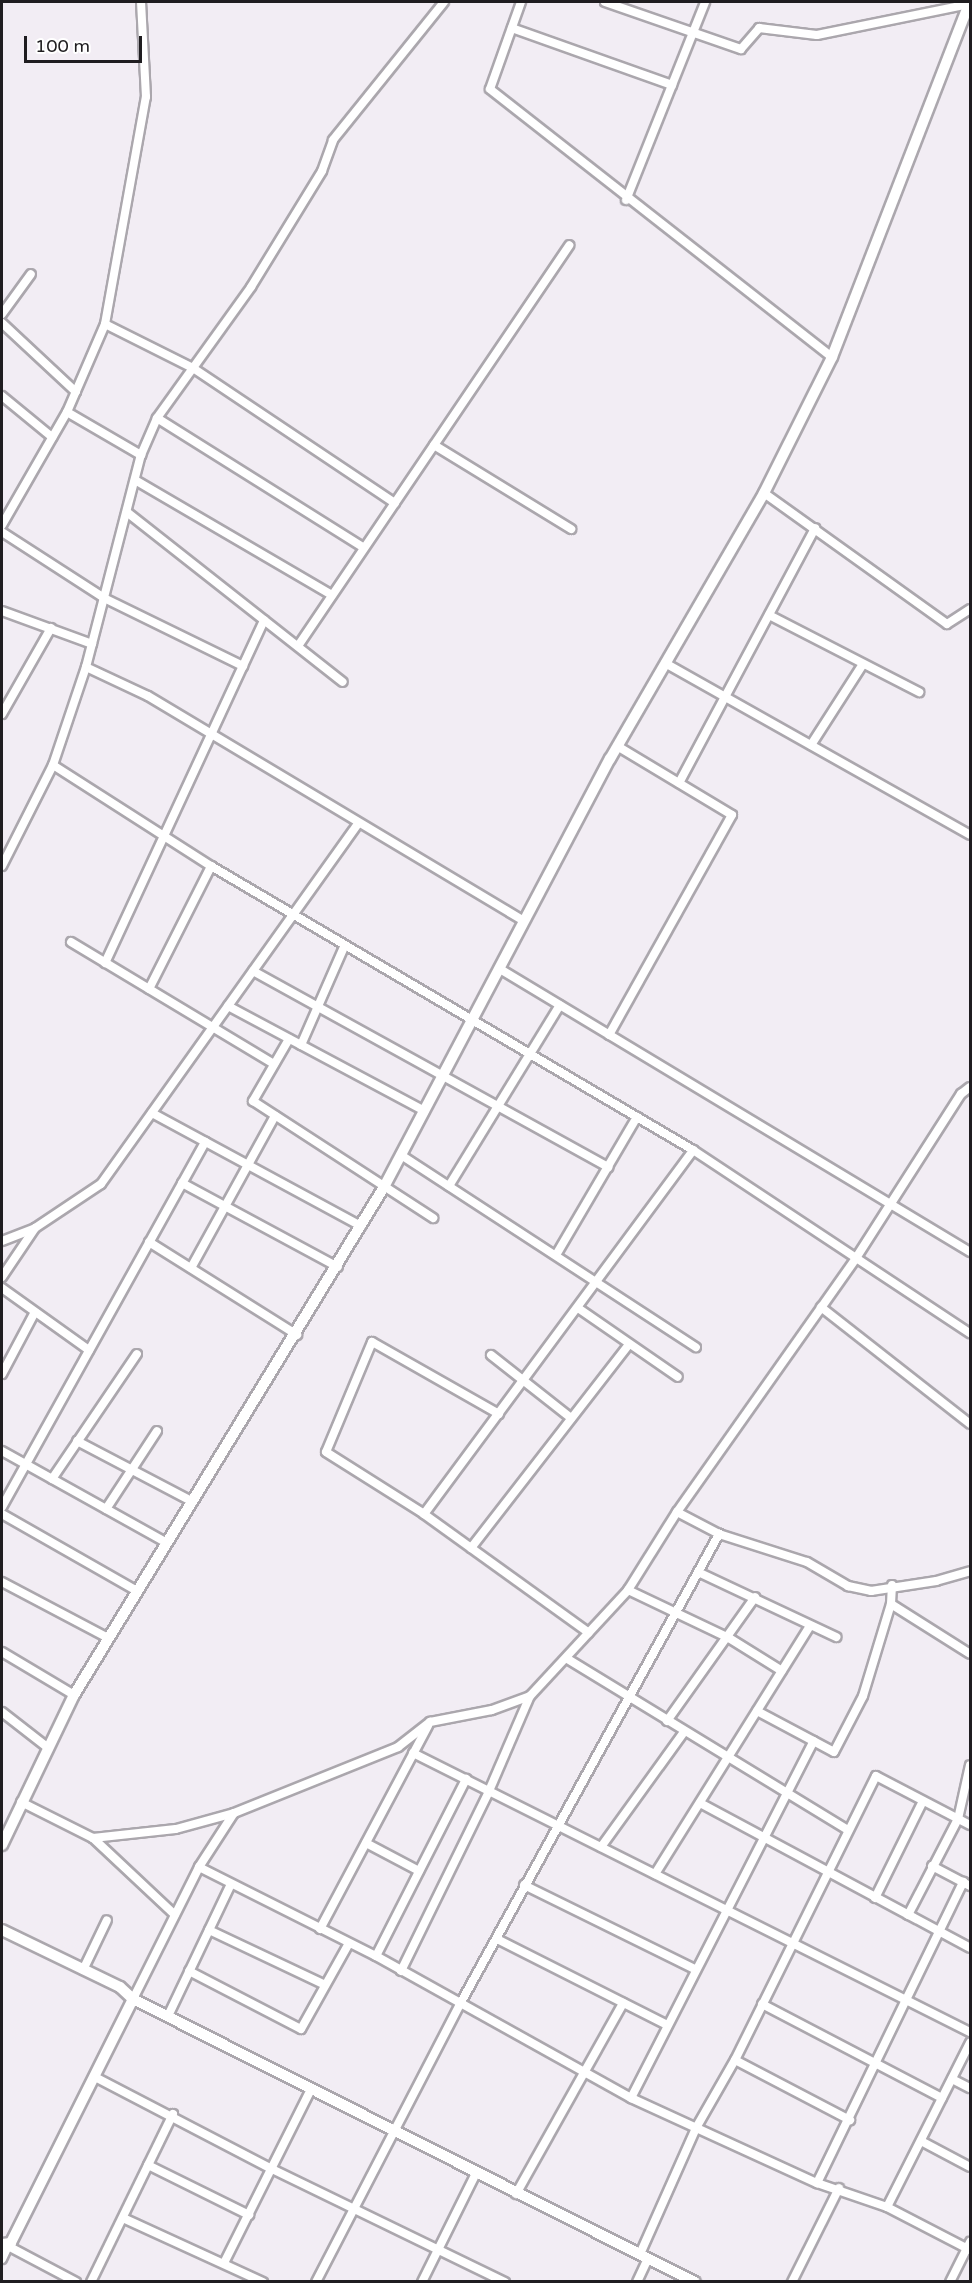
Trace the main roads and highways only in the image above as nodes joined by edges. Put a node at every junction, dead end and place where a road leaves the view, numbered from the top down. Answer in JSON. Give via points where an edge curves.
{"nodes":[{"id":1,"x":969,"y":3,"type":"edge"},
{"id":2,"x":2,"y":1845,"type":"edge"},
{"id":3,"x":2,"y":1930,"type":"edge"},
{"id":4,"x":134,"y":1999,"type":"junction"},
{"id":5,"x":5,"y":2245,"type":"edge"},
{"id":6,"x":695,"y":2282,"type":"edge"}],
"edges":[{"from":1,"to":2,"type":"main road","via":[[832,357],[764,493],[617,746],[362,1226],[74,1695]]},
{"from":3,"to":4,"type":"main road","via":[[120,1987]]},
{"from":4,"to":5,"type":"main road"},
{"from":4,"to":6,"type":"main road"}]}
